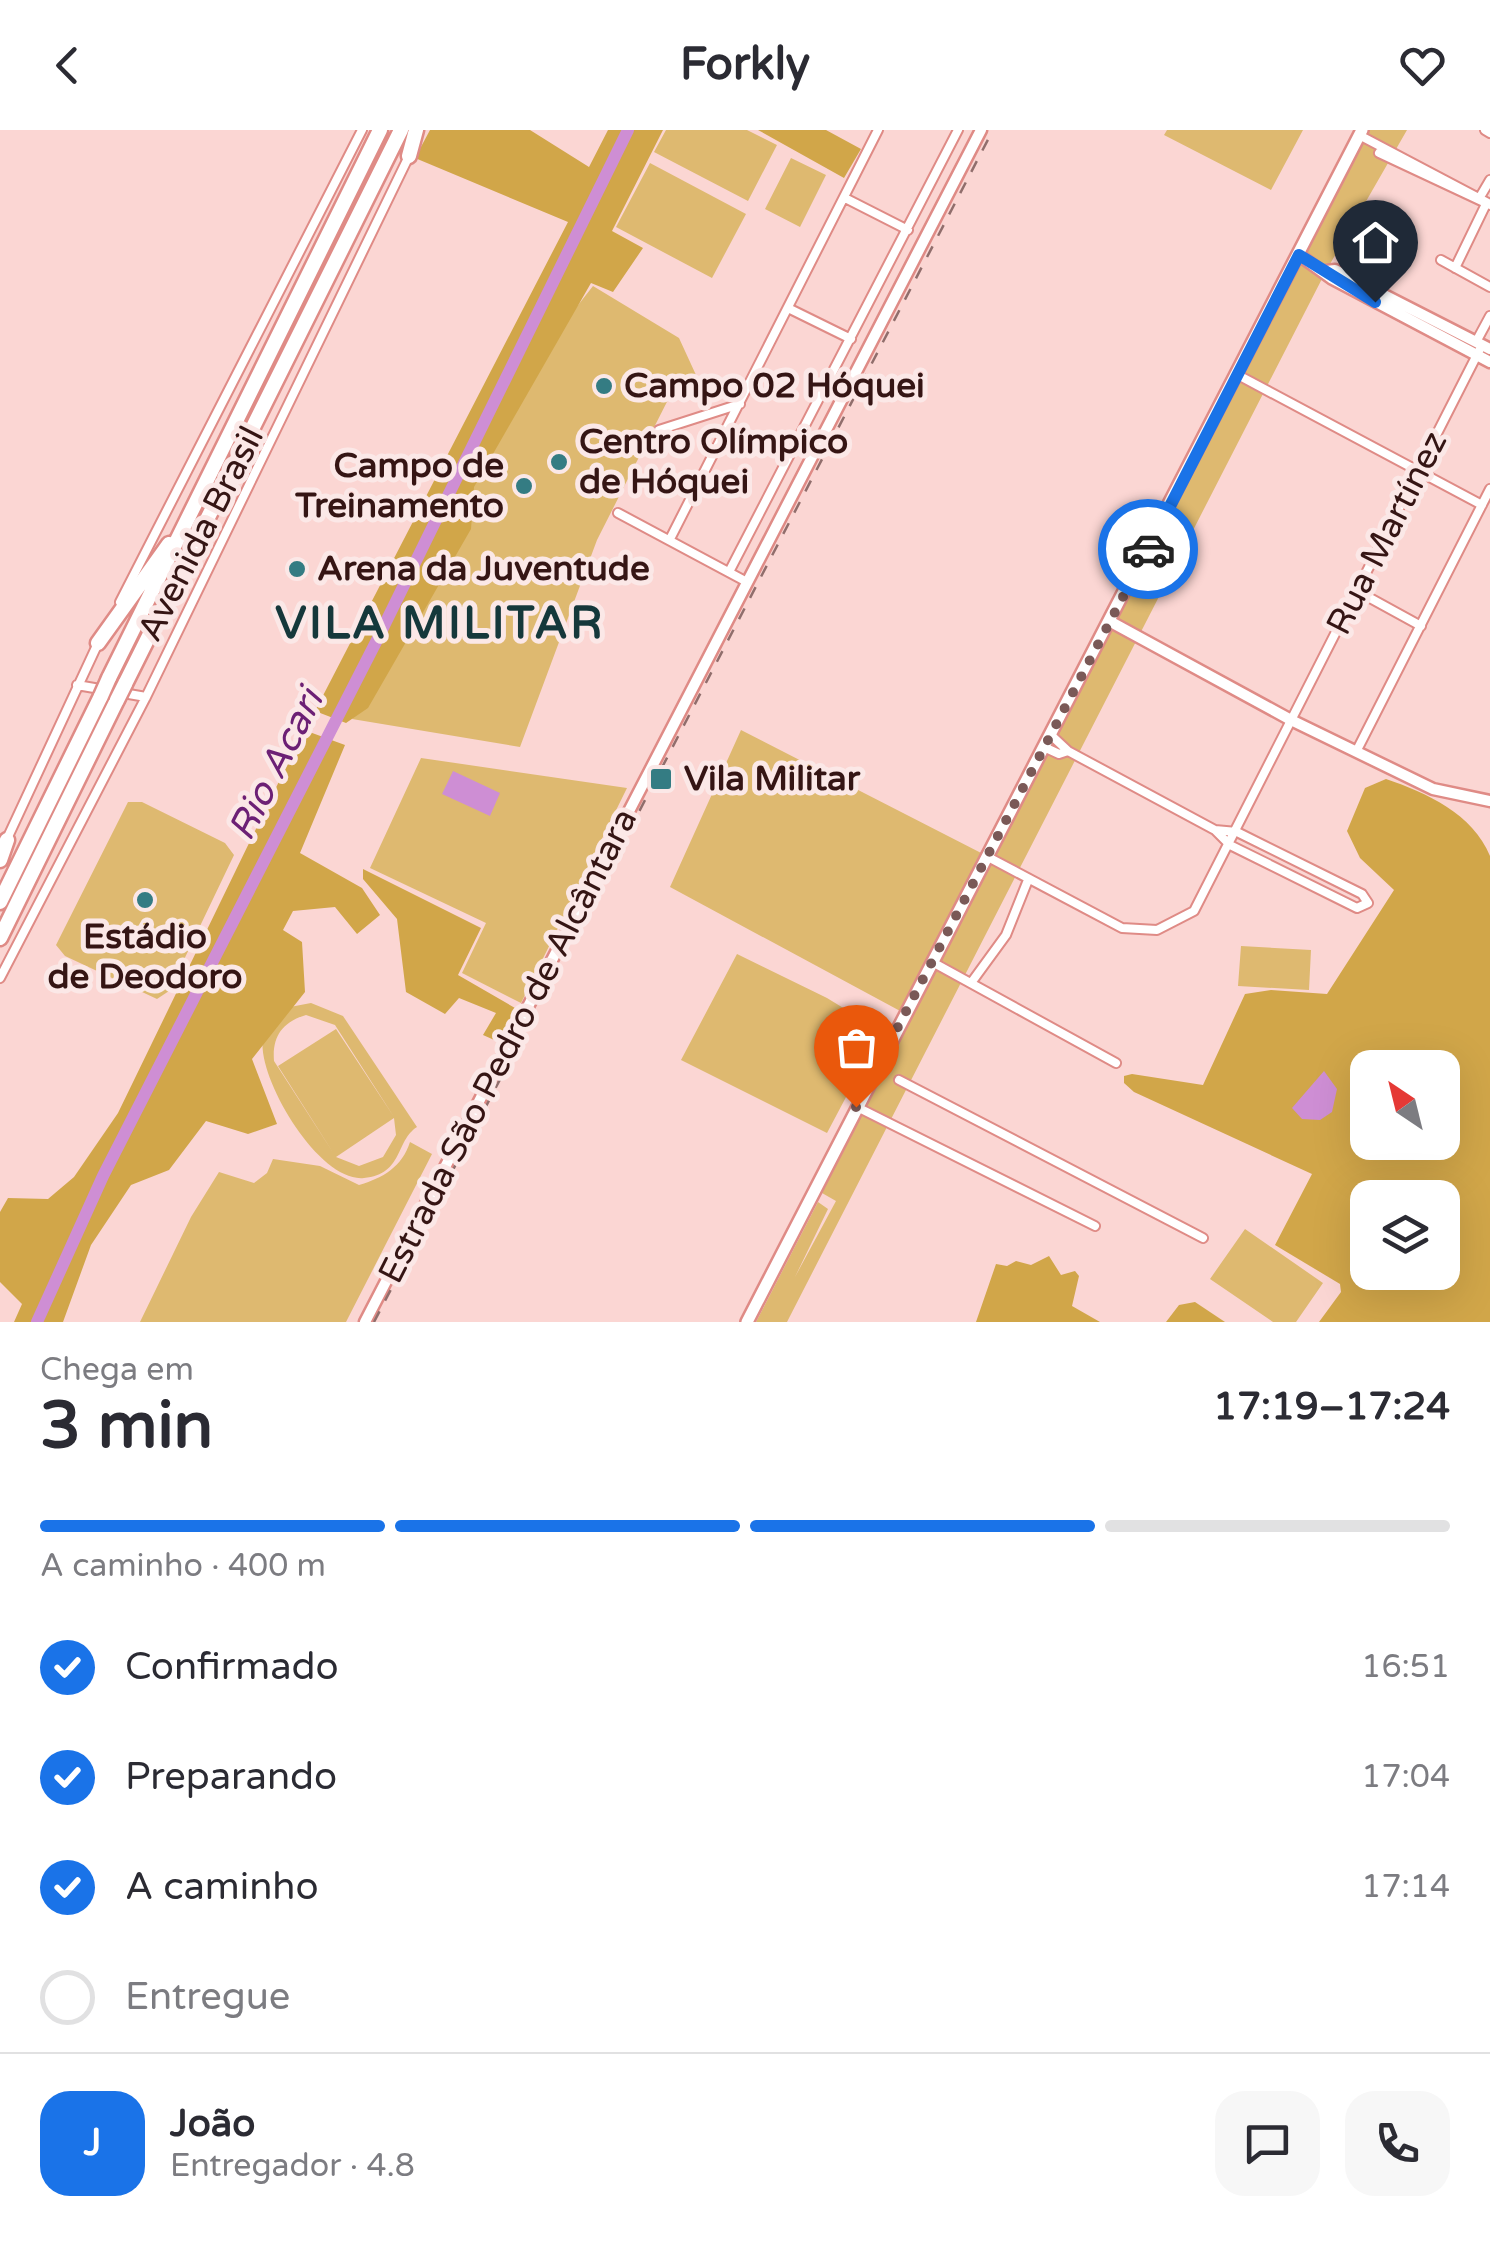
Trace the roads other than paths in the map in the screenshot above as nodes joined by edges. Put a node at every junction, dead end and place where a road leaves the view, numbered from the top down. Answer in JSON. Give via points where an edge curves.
{"nodes":[{"id":1,"x":362,"y":130,"type":"edge"},
{"id":2,"x":380,"y":130,"type":"edge"},
{"id":3,"x":401,"y":130,"type":"edge"},
{"id":4,"x":420,"y":130,"type":"edge"},
{"id":5,"x":878,"y":130,"type":"edge"},
{"id":6,"x":958,"y":130,"type":"edge"},
{"id":7,"x":982,"y":130,"type":"edge"},
{"id":8,"x":1360,"y":132,"type":"edge"},
{"id":9,"x":410,"y":156,"type":"joint"},
{"id":10,"x":1490,"y":180,"type":"edge"},
{"id":11,"x":845,"y":198,"type":"junction"},
{"id":12,"x":1485,"y":202,"type":"edge"},
{"id":13,"x":908,"y":230,"type":"junction"},
{"id":14,"x":1299,"y":255,"type":"junction"},
{"id":15,"x":1441,"y":260,"type":"dead end"},
{"id":16,"x":1454,"y":268,"type":"junction"},
{"id":17,"x":1490,"y":287,"type":"edge"},
{"id":18,"x":788,"y":308,"type":"junction"},
{"id":19,"x":1490,"y":316,"type":"edge"},
{"id":20,"x":853,"y":334,"type":"junction"},
{"id":21,"x":873,"y":340,"type":"junction"},
{"id":22,"x":1481,"y":348,"type":"edge"},
{"id":23,"x":1490,"y":362,"type":"edge"},
{"id":24,"x":1238,"y":375,"type":"junction"},
{"id":25,"x":740,"y":404,"type":"junction"},
{"id":26,"x":659,"y":430,"type":"dead end"},
{"id":27,"x":1420,"y":470,"type":"junction"},
{"id":28,"x":1490,"y":489,"type":"edge"},
{"id":29,"x":1482,"y":505,"type":"junction"},
{"id":30,"x":618,"y":512,"type":"dead end"},
{"id":31,"x":190,"y":515,"type":"junction"},
{"id":32,"x":670,"y":539,"type":"junction"},
{"id":33,"x":729,"y":572,"type":"junction"},
{"id":34,"x":747,"y":582,"type":"junction"},
{"id":35,"x":1359,"y":592,"type":"junction"},
{"id":36,"x":1111,"y":622,"type":"junction"},
{"id":37,"x":1420,"y":626,"type":"junction"},
{"id":38,"x":98,"y":643,"type":"junction"},
{"id":39,"x":76,"y":685,"type":"junction"},
{"id":40,"x":146,"y":697,"type":"junction"},
{"id":41,"x":1290,"y":720,"type":"junction"},
{"id":42,"x":1049,"y":742,"type":"junction"},
{"id":43,"x":1356,"y":753,"type":"junction"},
{"id":44,"x":1490,"y":802,"type":"edge"},
{"id":45,"x":1216,"y":830,"type":"junction"},
{"id":46,"x":1237,"y":832,"type":"junction"},
{"id":47,"x":1230,"y":845,"type":"junction"},
{"id":48,"x":3,"y":846,"type":"edge"},
{"id":49,"x":988,"y":857,"type":"junction"},
{"id":50,"x":0,"y":860,"type":"edge"},
{"id":51,"x":1303,"y":865,"type":"junction"},
{"id":52,"x":1295,"y":878,"type":"junction"},
{"id":53,"x":1028,"y":880,"type":"junction"},
{"id":54,"x":0,"y":902,"type":"edge"},
{"id":55,"x":0,"y":938,"type":"edge"},
{"id":56,"x":934,"y":963,"type":"junction"},
{"id":57,"x":0,"y":978,"type":"edge"},
{"id":58,"x":971,"y":983,"type":"junction"},
{"id":59,"x":1116,"y":1063,"type":"dead end"},
{"id":60,"x":900,"y":1080,"type":"dead end"},
{"id":61,"x":856,"y":1107,"type":"junction"},
{"id":62,"x":1095,"y":1226,"type":"dead end"},
{"id":63,"x":1204,"y":1238,"type":"dead end"},
{"id":64,"x":365,"y":1322,"type":"edge"},
{"id":65,"x":747,"y":1322,"type":"edge"}],
"edges":[{"from":1,"to":38,"type":"street"},
{"from":2,"to":31,"type":"highway","name":"Avenida Brasil"},
{"from":3,"to":55,"type":"highway","name":"Avenida Brasil","bridge":true},
{"from":4,"to":9,"type":"highway"},
{"from":5,"to":11,"type":"street"},
{"from":6,"to":13,"type":"street"},
{"from":7,"to":21,"type":"street","name":"Estrada São Pedro de Alcântara"},
{"from":8,"to":12,"type":"street","via":[[1380,150]]},
{"from":8,"to":14,"type":"main road"},
{"from":9,"to":40,"type":"street"},
{"from":10,"to":12,"type":"street"},
{"from":11,"to":13,"type":"street"},
{"from":11,"to":18,"type":"street"},
{"from":12,"to":16,"type":"street"},
{"from":13,"to":20,"type":"street"},
{"from":14,"to":22,"type":"street"},
{"from":14,"to":24,"type":"main road"},
{"from":15,"to":16,"type":"street"},
{"from":16,"to":17,"type":"street"},
{"from":18,"to":20,"type":"street"},
{"from":18,"to":25,"type":"street"},
{"from":19,"to":22,"type":"street","name":"Rua Martínez"},
{"from":20,"to":21,"type":"street"},
{"from":20,"to":33,"type":"street"},
{"from":21,"to":34,"type":"street","name":"Estrada São Pedro de Alcântara"},
{"from":22,"to":23,"type":"street"},
{"from":22,"to":27,"type":"street","name":"Rua Martínez"},
{"from":24,"to":27,"type":"street"},
{"from":24,"to":36,"type":"main road"},
{"from":25,"to":26,"type":"street"},
{"from":25,"to":32,"type":"street"},
{"from":27,"to":29,"type":"street"},
{"from":27,"to":35,"type":"street","name":"Rua Martínez"},
{"from":28,"to":29,"type":"street"},
{"from":29,"to":37,"type":"street"},
{"from":30,"to":32,"type":"street"},
{"from":31,"to":38,"type":"highway"},
{"from":31,"to":54,"type":"highway","name":"Avenida Brasil","bridge":true},
{"from":32,"to":33,"type":"street"},
{"from":33,"to":34,"type":"street"},
{"from":34,"to":64,"type":"street","name":"Estrada São Pedro de Alcântara"},
{"from":35,"to":37,"type":"street"},
{"from":35,"to":41,"type":"street","name":"Rua Martínez"},
{"from":36,"to":41,"type":"street"},
{"from":36,"to":42,"type":"main road"},
{"from":37,"to":43,"type":"street"},
{"from":38,"to":39,"type":"street"},
{"from":39,"to":40,"type":"street"},
{"from":39,"to":48,"type":"street"},
{"from":40,"to":57,"type":"street"},
{"from":41,"to":43,"type":"street"},
{"from":41,"to":46,"type":"street","name":"Rua Martínez"},
{"from":42,"to":45,"type":"street"},
{"from":42,"to":49,"type":"main road"},
{"from":43,"to":44,"type":"street","via":[[1433,789]]},
{"from":45,"to":46,"type":"street"},
{"from":45,"to":47,"type":"street"},
{"from":46,"to":47,"type":"street","name":"Rua Martínez"},
{"from":46,"to":51,"type":"street"},
{"from":47,"to":52,"type":"street"},
{"from":47,"to":53,"type":"street","name":"Rua Martínez","via":[[1201,902],[1172,925],[1142,932]]},
{"from":48,"to":50,"type":"highway"},
{"from":49,"to":53,"type":"street"},
{"from":49,"to":56,"type":"main road"},
{"from":51,"to":52,"type":"street"},
{"from":51,"to":52,"type":"street","via":[[1368,903],[1357,908]]},
{"from":53,"to":58,"type":"street","via":[[1006,935]]},
{"from":56,"to":58,"type":"street"},
{"from":56,"to":61,"type":"main road"},
{"from":58,"to":59,"type":"street"},
{"from":60,"to":63,"type":"street"},
{"from":61,"to":62,"type":"street"},
{"from":61,"to":65,"type":"main road"}]}
